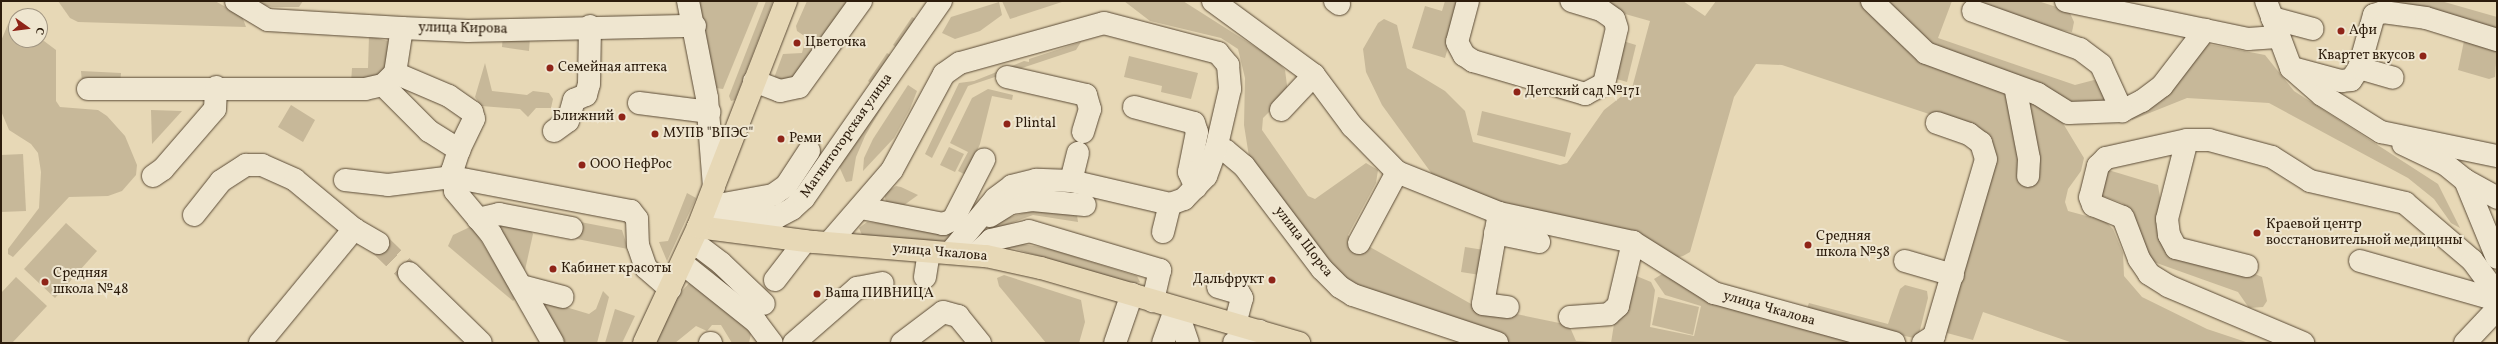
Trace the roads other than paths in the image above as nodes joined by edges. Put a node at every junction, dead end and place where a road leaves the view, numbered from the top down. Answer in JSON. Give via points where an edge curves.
{"nodes":[{"id":1,"x":236,"y":1,"type":"edge"},
{"id":2,"x":688,"y":1,"type":"edge"},
{"id":3,"x":786,"y":1,"type":"edge"},
{"id":4,"x":861,"y":1,"type":"edge"},
{"id":5,"x":941,"y":1,"type":"edge"},
{"id":6,"x":1213,"y":1,"type":"edge"},
{"id":7,"x":1468,"y":1,"type":"edge"},
{"id":8,"x":1571,"y":1,"type":"edge"},
{"id":9,"x":1872,"y":1,"type":"edge"},
{"id":10,"x":2066,"y":1,"type":"edge"},
{"id":11,"x":1973,"y":11,"type":"dead end"},
{"id":12,"x":2271,"y":19,"type":"edge"},
{"id":13,"x":590,"y":26,"type":"junction"},
{"id":14,"x":695,"y":26,"type":"junction"},
{"id":15,"x":402,"y":28,"type":"junction"},
{"id":16,"x":2313,"y":29,"type":"dead end"},
{"id":17,"x":2205,"y":30,"type":"junction"},
{"id":18,"x":2497,"y":40,"type":"edge"},
{"id":19,"x":2291,"y":68,"type":"junction"},
{"id":20,"x":2359,"y":68,"type":"junction"},
{"id":21,"x":1314,"y":75,"type":"junction"},
{"id":22,"x":1007,"y":77,"type":"dead end"},
{"id":23,"x":2393,"y":78,"type":"dead end"},
{"id":24,"x":389,"y":79,"type":"junction"},
{"id":25,"x":754,"y":81,"type":"junction"},
{"id":26,"x":2015,"y":86,"type":"junction"},
{"id":27,"x":216,"y":87,"type":"junction"},
{"id":28,"x":88,"y":89,"type":"dead end"},
{"id":29,"x":639,"y":103,"type":"dead end"},
{"id":30,"x":1134,"y":107,"type":"dead end"},
{"id":31,"x":1281,"y":110,"type":"dead end"},
{"id":32,"x":2122,"y":111,"type":"junction"},
{"id":33,"x":709,"y":112,"type":"junction"},
{"id":34,"x":1936,"y":123,"type":"dead end"},
{"id":35,"x":554,"y":131,"type":"dead end"},
{"id":36,"x":1083,"y":132,"type":"dead end"},
{"id":37,"x":2381,"y":132,"type":"junction"},
{"id":38,"x":2187,"y":140,"type":"junction"},
{"id":39,"x":1216,"y":149,"type":"junction"},
{"id":40,"x":459,"y":150,"type":"junction"},
{"id":41,"x":809,"y":151,"type":"dead end"},
{"id":42,"x":1078,"y":153,"type":"dead end"},
{"id":43,"x":2497,"y":156,"type":"edge"},
{"id":44,"x":984,"y":160,"type":"dead end"},
{"id":45,"x":1397,"y":172,"type":"junction"},
{"id":46,"x":153,"y":176,"type":"dead end"},
{"id":47,"x":2028,"y":176,"type":"dead end"},
{"id":48,"x":452,"y":177,"type":"junction"},
{"id":49,"x":346,"y":180,"type":"dead end"},
{"id":50,"x":2465,"y":180,"type":"junction"},
{"id":51,"x":1071,"y":181,"type":"junction"},
{"id":52,"x":714,"y":187,"type":"junction"},
{"id":53,"x":1196,"y":188,"type":"junction"},
{"id":54,"x":2494,"y":197,"type":"edge"},
{"id":55,"x":1170,"y":204,"type":"junction"},
{"id":56,"x":1085,"y":205,"type":"dead end"},
{"id":57,"x":861,"y":208,"type":"junction"},
{"id":58,"x":194,"y":215,"type":"dead end"},
{"id":59,"x":2497,"y":218,"type":"edge"},
{"id":60,"x":478,"y":219,"type":"junction"},
{"id":61,"x":1497,"y":223,"type":"junction"},
{"id":62,"x":699,"y":225,"type":"junction"},
{"id":63,"x":975,"y":226,"type":"junction"},
{"id":64,"x":572,"y":228,"type":"dead end"},
{"id":65,"x":354,"y":229,"type":"junction"},
{"id":66,"x":1163,"y":232,"type":"dead end"},
{"id":67,"x":805,"y":241,"type":"junction"},
{"id":68,"x":1539,"y":242,"type":"dead end"},
{"id":69,"x":1633,"y":242,"type":"junction"},
{"id":70,"x":378,"y":243,"type":"tunnel mouth"},
{"id":71,"x":829,"y":243,"type":"junction"},
{"id":72,"x":1359,"y":243,"type":"dead end"},
{"id":73,"x":929,"y":252,"type":"junction"},
{"id":74,"x":950,"y":253,"type":"junction"},
{"id":75,"x":975,"y":255,"type":"junction"},
{"id":76,"x":2497,"y":258,"type":"edge"},
{"id":77,"x":1905,"y":261,"type":"dead end"},
{"id":78,"x":2360,"y":261,"type":"dead end"},
{"id":79,"x":682,"y":263,"type":"junction"},
{"id":80,"x":2248,"y":266,"type":"dead end"},
{"id":81,"x":409,"y":273,"type":"tunnel mouth"},
{"id":82,"x":1953,"y":275,"type":"junction"},
{"id":83,"x":925,"y":277,"type":"dead end"},
{"id":84,"x":775,"y":280,"type":"dead end"},
{"id":85,"x":883,"y":283,"type":"dead end"},
{"id":86,"x":521,"y":286,"type":"junction"},
{"id":87,"x":1218,"y":287,"type":"dead end"},
{"id":88,"x":670,"y":289,"type":"junction"},
{"id":89,"x":1132,"y":294,"type":"junction"},
{"id":90,"x":2497,"y":294,"type":"edge"},
{"id":91,"x":564,"y":297,"type":"dead end"},
{"id":92,"x":2497,"y":300,"type":"edge"},
{"id":93,"x":1153,"y":301,"type":"junction"},
{"id":94,"x":764,"y":304,"type":"dead end"},
{"id":95,"x":1508,"y":307,"type":"dead end"},
{"id":96,"x":1176,"y":308,"type":"junction"},
{"id":97,"x":2497,"y":309,"type":"edge"},
{"id":98,"x":1570,"y":317,"type":"dead end"},
{"id":99,"x":1235,"y":334,"type":"edge"},
{"id":100,"x":260,"y":343,"type":"edge"},
{"id":101,"x":481,"y":343,"type":"edge"},
{"id":102,"x":553,"y":343,"type":"edge"},
{"id":103,"x":644,"y":343,"type":"edge"},
{"id":104,"x":772,"y":343,"type":"edge"},
{"id":105,"x":794,"y":343,"type":"edge"},
{"id":106,"x":902,"y":343,"type":"edge"},
{"id":107,"x":980,"y":343,"type":"edge"},
{"id":108,"x":1115,"y":343,"type":"edge"},
{"id":109,"x":1164,"y":343,"type":"edge"},
{"id":110,"x":1188,"y":343,"type":"edge"},
{"id":111,"x":1299,"y":343,"type":"edge"},
{"id":112,"x":1497,"y":343,"type":"edge"},
{"id":113,"x":1894,"y":343,"type":"edge"},
{"id":114,"x":1922,"y":343,"type":"edge"},
{"id":115,"x":2303,"y":343,"type":"edge"},
{"id":116,"x":2465,"y":343,"type":"edge"}],
"edges":[{"from":1,"to":15,"type":"street","name":"улица Кирова","via":[[268,20]]},
{"from":2,"to":14,"type":"street"},
{"from":3,"to":25,"type":"main road"},
{"from":4,"to":25,"type":"street","via":[[799,87],[780,91]]},
{"from":5,"to":62,"type":"street","name":"Магнитогорская улица","via":[[804,198],[792,209],[777,217],[730,217]]},
{"from":6,"to":21,"type":"street"},
{"from":7,"to":8,"type":"street","via":[[1457,42],[1464,54],[1473,61],[1585,94],[1604,84],[1617,28],[1614,19],[1601,10]]},
{"from":9,"to":26,"type":"street","via":[[1926,53]]},
{"from":10,"to":17,"type":"street"},
{"from":11,"to":32,"type":"street","via":[[2080,49],[2101,65]]},
{"from":12,"to":16,"type":"street"},
{"from":12,"to":17,"type":"street","via":[[2248,39]]},
{"from":12,"to":19,"type":"street"},
{"from":13,"to":14,"type":"street","name":"улица Кирова"},
{"from":13,"to":15,"type":"street","name":"улица Кирова","via":[[468,31]]},
{"from":13,"to":35,"type":"street","via":[[589,84],[586,95],[565,100],[568,121]]},
{"from":14,"to":33,"type":"street"},
{"from":15,"to":24,"type":"street"},
{"from":17,"to":32,"type":"street","via":[[2162,86]]},
{"from":18,"to":20,"type":"street","via":[[2426,18],[2383,12],[2374,14]]},
{"from":19,"to":20,"type":"street","via":[[2341,81],[2350,80]]},
{"from":19,"to":37,"type":"street","via":[[2305,83]]},
{"from":20,"to":23,"type":"street"},
{"from":21,"to":31,"type":"street"},
{"from":21,"to":45,"type":"street","via":[[1352,126]]},
{"from":22,"to":36,"type":"street","via":[[1086,95],[1090,109]]},
{"from":24,"to":27,"type":"street","via":[[365,89]]},
{"from":24,"to":40,"type":"street","via":[[429,131]]},
{"from":24,"to":40,"type":"street","via":[[449,96],[472,112],[477,119]]},
{"from":25,"to":52,"type":"main road"},
{"from":26,"to":32,"type":"street","via":[[2038,94],[2069,114]]},
{"from":26,"to":47,"type":"street","via":[[2029,159]]},
{"from":27,"to":28,"type":"street"},
{"from":27,"to":46,"type":"street","via":[[215,109]]},
{"from":29,"to":33,"type":"street"},
{"from":30,"to":53,"type":"street","via":[[1194,123],[1197,132],[1189,172]]},
{"from":33,"to":52,"type":"street"},
{"from":34,"to":82,"type":"street","via":[[1969,134],[1980,143],[1986,159]]},
{"from":37,"to":43,"type":"street"},
{"from":37,"to":50,"type":"street","via":[[2445,164]]},
{"from":38,"to":80,"type":"street","via":[[2166,219],[2169,236],[2176,248]]},
{"from":38,"to":90,"type":"street","via":[[2209,140],[2272,157],[2310,181],[2405,203],[2472,260]]},
{"from":38,"to":115,"type":"street","via":[[2106,158],[2098,166],[2090,197],[2093,205],[2123,217],[2139,259],[2149,274],[2168,286]]},
{"from":39,"to":53,"type":"street","via":[[1206,176]]},
{"from":39,"to":57,"type":"street","via":[[1230,90],[1228,65],[1218,53],[1111,24],[1092,24],[980,56],[944,74],[907,147]]},
{"from":39,"to":112,"type":"street","name":"улица Щорса","via":[[1226,151],[1244,166],[1340,287],[1353,295]]},
{"from":40,"to":48,"type":"street"},
{"from":41,"to":62,"type":"street","via":[[786,186],[774,195]]},
{"from":42,"to":51,"type":"street"},
{"from":44,"to":57,"type":"street","via":[[953,220],[942,224]]},
{"from":45,"to":61,"type":"street"},
{"from":45,"to":72,"type":"street"},
{"from":48,"to":49,"type":"street","via":[[388,185]]},
{"from":48,"to":60,"type":"street","via":[[455,190]]},
{"from":48,"to":88,"type":"street","via":[[631,211],[637,219],[638,245],[646,268]]},
{"from":50,"to":54,"type":"street"},
{"from":50,"to":76,"type":"street"},
{"from":51,"to":55,"type":"street"},
{"from":51,"to":63,"type":"street","via":[[1043,180],[1012,186],[995,199]]},
{"from":52,"to":62,"type":"main road"},
{"from":53,"to":55,"type":"street","via":[[1184,199]]},
{"from":54,"to":59,"type":"street","via":[[2491,209]]},
{"from":55,"to":66,"type":"street"},
{"from":56,"to":63,"type":"street","via":[[1044,200],[1011,203],[996,210],[983,224]]},
{"from":57,"to":71,"type":"street"},
{"from":58,"to":65,"type":"street","via":[[221,181],[246,165],[262,165],[295,180]]},
{"from":60,"to":64,"type":"street","via":[[499,214]]},
{"from":60,"to":86,"type":"street"},
{"from":61,"to":68,"type":"street"},
{"from":61,"to":69,"type":"street"},
{"from":61,"to":95,"type":"street","via":[[1483,304]]},
{"from":62,"to":67,"type":"main road","name":"улица Чкалова"},
{"from":62,"to":79,"type":"main road"},
{"from":62,"to":94,"type":"street","via":[[721,263]]},
{"from":63,"to":74,"type":"street"},
{"from":65,"to":70,"type":"street"},
{"from":65,"to":100,"type":"street"},
{"from":67,"to":71,"type":"main road","name":"улица Чкалова"},
{"from":67,"to":84,"type":"street"},
{"from":69,"to":98,"type":"street","via":[[1618,306],[1609,314]]},
{"from":69,"to":113,"type":"street","name":"улица Чкалова","via":[[1651,257],[1714,293]]},
{"from":71,"to":73,"type":"main road","name":"улица Чкалова"},
{"from":73,"to":74,"type":"main road","name":"улица Чкалова"},
{"from":73,"to":83,"type":"street"},
{"from":74,"to":75,"type":"main road","name":"улица Чкалова"},
{"from":75,"to":89,"type":"main road","name":"улица Чкалова","via":[[1041,268]]},
{"from":75,"to":93,"type":"street","via":[[991,240],[1029,231],[1160,270]]},
{"from":77,"to":82,"type":"street"},
{"from":78,"to":92,"type":"street","via":[[2452,284]]},
{"from":79,"to":88,"type":"main road"},
{"from":79,"to":104,"type":"street","via":[[756,322]]},
{"from":81,"to":101,"type":"street"},
{"from":82,"to":114,"type":"street","via":[[1934,336]]},
{"from":85,"to":105,"type":"street","via":[[857,288]]},
{"from":86,"to":91,"type":"street"},
{"from":86,"to":102,"type":"street"},
{"from":87,"to":99,"type":"street","via":[[1238,293],[1242,298]]},
{"from":88,"to":103,"type":"main road"},
{"from":89,"to":93,"type":"main road","name":"улица Чкалова"},
{"from":89,"to":108,"type":"street"},
{"from":93,"to":96,"type":"main road","name":"улица Чкалова"},
{"from":96,"to":99,"type":"main road","name":"улица Чкалова"},
{"from":96,"to":109,"type":"street"},
{"from":96,"to":110,"type":"street"},
{"from":97,"to":116,"type":"street"},
{"from":99,"to":111,"type":"main road","name":"улица Чкалова","via":[[1259,331]]},
{"from":106,"to":107,"type":"street","via":[[943,312],[958,316]]}]}
